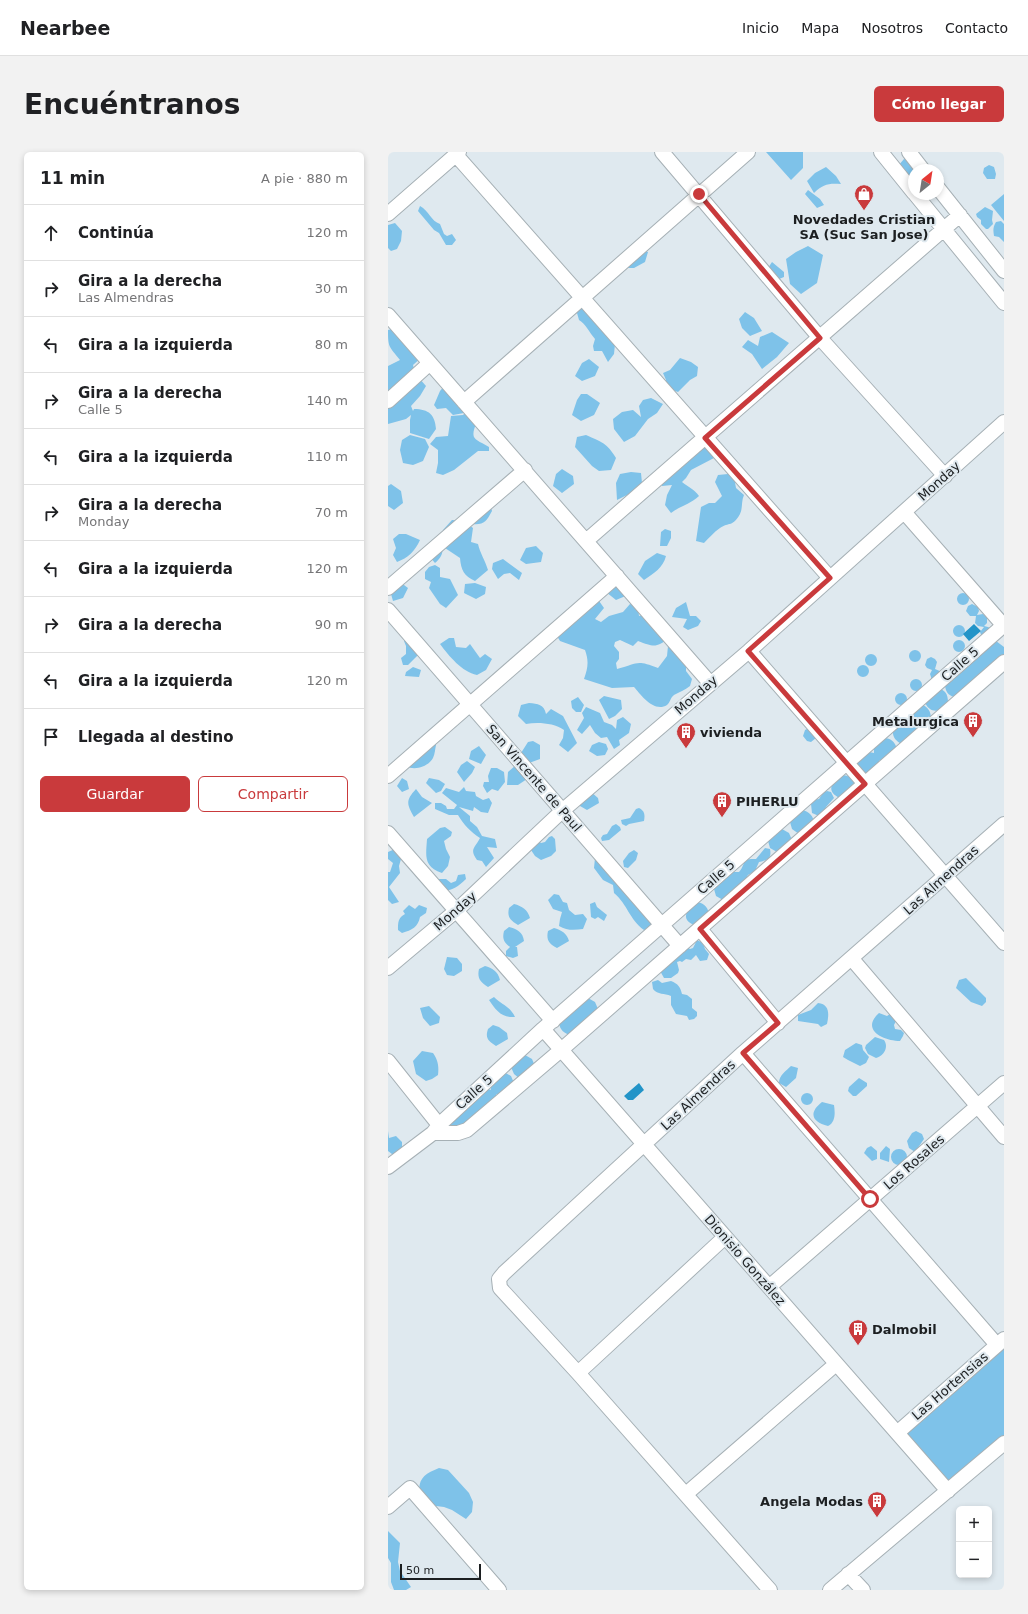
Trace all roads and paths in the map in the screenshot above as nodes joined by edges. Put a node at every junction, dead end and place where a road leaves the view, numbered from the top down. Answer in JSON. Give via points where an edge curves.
{"nodes":[{"id":1,"x":662,"y":152,"type":"edge"},
{"id":2,"x":748,"y":152,"type":"edge"},
{"id":3,"x":881,"y":152,"type":"edge"},
{"id":4,"x":458,"y":153,"type":"edge"},
{"id":5,"x":911,"y":153,"type":"edge"},
{"id":6,"x":919,"y":164,"type":"edge"},
{"id":7,"x":908,"y":186,"type":"edge"},
{"id":8,"x":699,"y":194,"type":"junction"},
{"id":9,"x":944,"y":195,"type":"edge"},
{"id":10,"x":920,"y":200,"type":"edge"},
{"id":11,"x":388,"y":214,"type":"edge"},
{"id":12,"x":960,"y":215,"type":"junction"},
{"id":13,"x":943,"y":229,"type":"junction"},
{"id":14,"x":1004,"y":271,"type":"edge"},
{"id":15,"x":582,"y":297,"type":"junction"},
{"id":16,"x":1004,"y":303,"type":"edge"},
{"id":17,"x":388,"y":315,"type":"edge"},
{"id":18,"x":820,"y":338,"type":"junction"},
{"id":19,"x":430,"y":363,"type":"junction"},
{"id":20,"x":388,"y":401,"type":"edge"},
{"id":21,"x":464,"y":402,"type":"junction"},
{"id":22,"x":1004,"y":422,"type":"edge"},
{"id":23,"x":705,"y":438,"type":"junction"},
{"id":24,"x":525,"y":470,"type":"junction"},
{"id":25,"x":945,"y":476,"type":"junction"},
{"id":26,"x":904,"y":512,"type":"junction"},
{"id":27,"x":586,"y":541,"type":"junction"},
{"id":28,"x":617,"y":576,"type":"junction"},
{"id":29,"x":830,"y":578,"type":"junction"},
{"id":30,"x":388,"y":588,"type":"edge"},
{"id":31,"x":388,"y":610,"type":"edge"},
{"id":32,"x":1004,"y":626,"type":"edge"},
{"id":33,"x":748,"y":651,"type":"junction"},
{"id":34,"x":1004,"y":662,"type":"edge"},
{"id":35,"x":710,"y":683,"type":"junction"},
{"id":36,"x":471,"y":705,"type":"junction"},
{"id":37,"x":847,"y":763,"type":"junction"},
{"id":38,"x":388,"y":776,"type":"edge"},
{"id":39,"x":865,"y":784,"type":"junction"},
{"id":40,"x":562,"y":811,"type":"junction"},
{"id":41,"x":1004,"y":824,"type":"edge"},
{"id":42,"x":388,"y":833,"type":"edge"},
{"id":43,"x":945,"y":876,"type":"junction"},
{"id":44,"x":457,"y":910,"type":"junction"},
{"id":45,"x":662,"y":925,"type":"junction"},
{"id":46,"x":700,"y":929,"type":"junction"},
{"id":47,"x":1004,"y":943,"type":"edge"},
{"id":48,"x":680,"y":946,"type":"junction"},
{"id":49,"x":852,"y":959,"type":"junction"},
{"id":50,"x":388,"y":968,"type":"edge"},
{"id":51,"x":778,"y":1023,"type":"junction"},
{"id":52,"x":548,"y":1025,"type":"junction"},
{"id":53,"x":561,"y":1050,"type":"junction"},
{"id":54,"x":743,"y":1053,"type":"junction"},
{"id":55,"x":388,"y":1061,"type":"edge"},
{"id":56,"x":1004,"y":1083,"type":"edge"},
{"id":57,"x":977,"y":1106,"type":"junction"},
{"id":58,"x":436,"y":1129,"type":"junction"},
{"id":59,"x":1004,"y":1137,"type":"edge"},
{"id":60,"x":644,"y":1145,"type":"junction"},
{"id":61,"x":388,"y":1167,"type":"edge"},
{"id":62,"x":870,"y":1199,"type":"junction"},
{"id":63,"x":725,"y":1237,"type":"junction"},
{"id":64,"x":769,"y":1288,"type":"junction"},
{"id":65,"x":1000,"y":1342,"type":"edge"},
{"id":66,"x":836,"y":1364,"type":"junction"},
{"id":67,"x":578,"y":1373,"type":"junction"},
{"id":68,"x":896,"y":1433,"type":"junction"},
{"id":69,"x":1004,"y":1443,"type":"edge"},
{"id":70,"x":948,"y":1491,"type":"junction"},
{"id":71,"x":686,"y":1494,"type":"junction"},
{"id":72,"x":388,"y":1507,"type":"edge"},
{"id":73,"x":848,"y":1574,"type":"junction"},
{"id":74,"x":499,"y":1590,"type":"edge"},
{"id":75,"x":770,"y":1590,"type":"edge"},
{"id":76,"x":830,"y":1590,"type":"edge"},
{"id":77,"x":863,"y":1590,"type":"edge"}],
"edges":[{"from":1,"to":8,"type":"street"},
{"from":2,"to":8,"type":"street"},
{"from":3,"to":7,"type":"street"},
{"from":4,"to":11,"type":"street"},
{"from":4,"to":15,"type":"street"},
{"from":5,"to":6,"type":"street"},
{"from":8,"to":15,"type":"street"},
{"from":8,"to":18,"type":"street"},
{"from":9,"to":12,"type":"street"},
{"from":10,"to":13,"type":"street"},
{"from":12,"to":13,"type":"street"},
{"from":12,"to":14,"type":"street"},
{"from":13,"to":16,"type":"street"},
{"from":13,"to":18,"type":"street"},
{"from":15,"to":21,"type":"street"},
{"from":15,"to":23,"type":"street"},
{"from":17,"to":19,"type":"street"},
{"from":18,"to":23,"type":"street"},
{"from":18,"to":25,"type":"street"},
{"from":19,"to":20,"type":"street"},
{"from":19,"to":21,"type":"street"},
{"from":21,"to":24,"type":"street"},
{"from":22,"to":25,"type":"street","name":"Monday"},
{"from":23,"to":27,"type":"street"},
{"from":23,"to":29,"type":"street"},
{"from":24,"to":27,"type":"street"},
{"from":24,"to":30,"type":"street"},
{"from":25,"to":26,"type":"street","name":"Monday"},
{"from":26,"to":29,"type":"street","name":"Monday"},
{"from":26,"to":32,"type":"street"},
{"from":27,"to":28,"type":"street"},
{"from":28,"to":35,"type":"street"},
{"from":28,"to":36,"type":"street"},
{"from":29,"to":33,"type":"street","name":"Monday"},
{"from":31,"to":36,"type":"street","name":"San Vincente de Paul"},
{"from":32,"to":37,"type":"street","name":"Calle 5"},
{"from":33,"to":35,"type":"street","name":"Monday"},
{"from":33,"to":37,"type":"street"},
{"from":34,"to":39,"type":"street","name":"Calle 5"},
{"from":35,"to":40,"type":"street","name":"Monday"},
{"from":36,"to":38,"type":"street"},
{"from":36,"to":40,"type":"street","name":"San Vincente de Paul"},
{"from":37,"to":39,"type":"street"},
{"from":37,"to":45,"type":"street","name":"Calle 5"},
{"from":39,"to":43,"type":"street"},
{"from":39,"to":46,"type":"street","name":"Calle 5"},
{"from":40,"to":44,"type":"street","name":"Monday"},
{"from":40,"to":45,"type":"street","name":"San Vincente de Paul"},
{"from":41,"to":43,"type":"street","name":"Las Almendras"},
{"from":42,"to":44,"type":"street","name":"Dionisio González"},
{"from":43,"to":47,"type":"street"},
{"from":43,"to":49,"type":"street","name":"Las Almendras"},
{"from":44,"to":50,"type":"street","name":"Monday"},
{"from":44,"to":52,"type":"street","name":"Dionisio González"},
{"from":45,"to":48,"type":"street","name":"San Vincente de Paul"},
{"from":45,"to":52,"type":"street","name":"Calle 5"},
{"from":46,"to":48,"type":"street","name":"Calle 5"},
{"from":46,"to":51,"type":"street"},
{"from":48,"to":53,"type":"street","name":"Calle 5"},
{"from":49,"to":51,"type":"street","name":"Las Almendras"},
{"from":49,"to":57,"type":"street"},
{"from":51,"to":54,"type":"street","name":"Las Almendras"},
{"from":52,"to":53,"type":"street","name":"Dionisio González"},
{"from":52,"to":58,"type":"street","name":"Calle 5"},
{"from":53,"to":58,"type":"street","name":"Calle 5","via":[[467,1130],[458,1133]]},
{"from":53,"to":60,"type":"street","name":"Dionisio González"},
{"from":54,"to":60,"type":"street","name":"Las Almendras"},
{"from":54,"to":62,"type":"street"},
{"from":55,"to":58,"type":"street"},
{"from":56,"to":57,"type":"street","name":"Los Rosales"},
{"from":57,"to":59,"type":"street"},
{"from":57,"to":62,"type":"street","name":"Los Rosales"},
{"from":58,"to":61,"type":"street","name":"Calle 5"},
{"from":60,"to":63,"type":"street","name":"Dionisio González"},
{"from":60,"to":67,"type":"street","name":"Las Almendras","via":[[499,1279],[500,1288]]},
{"from":62,"to":64,"type":"street","name":"Los Rosales"},
{"from":62,"to":65,"type":"street"},
{"from":63,"to":64,"type":"street","name":"Dionisio González"},
{"from":63,"to":67,"type":"street"},
{"from":64,"to":66,"type":"street","name":"Dionisio González"},
{"from":65,"to":68,"type":"street","name":"Las Hortensias"},
{"from":66,"to":68,"type":"street","name":"Dionisio González"},
{"from":66,"to":71,"type":"street"},
{"from":67,"to":71,"type":"street"},
{"from":68,"to":70,"type":"street","name":"Dionisio González"},
{"from":69,"to":70,"type":"street"},
{"from":70,"to":73,"type":"street"},
{"from":71,"to":75,"type":"street"},
{"from":72,"to":74,"type":"street","via":[[410,1488]]},
{"from":73,"to":76,"type":"street"},
{"from":73,"to":77,"type":"street"}]}
